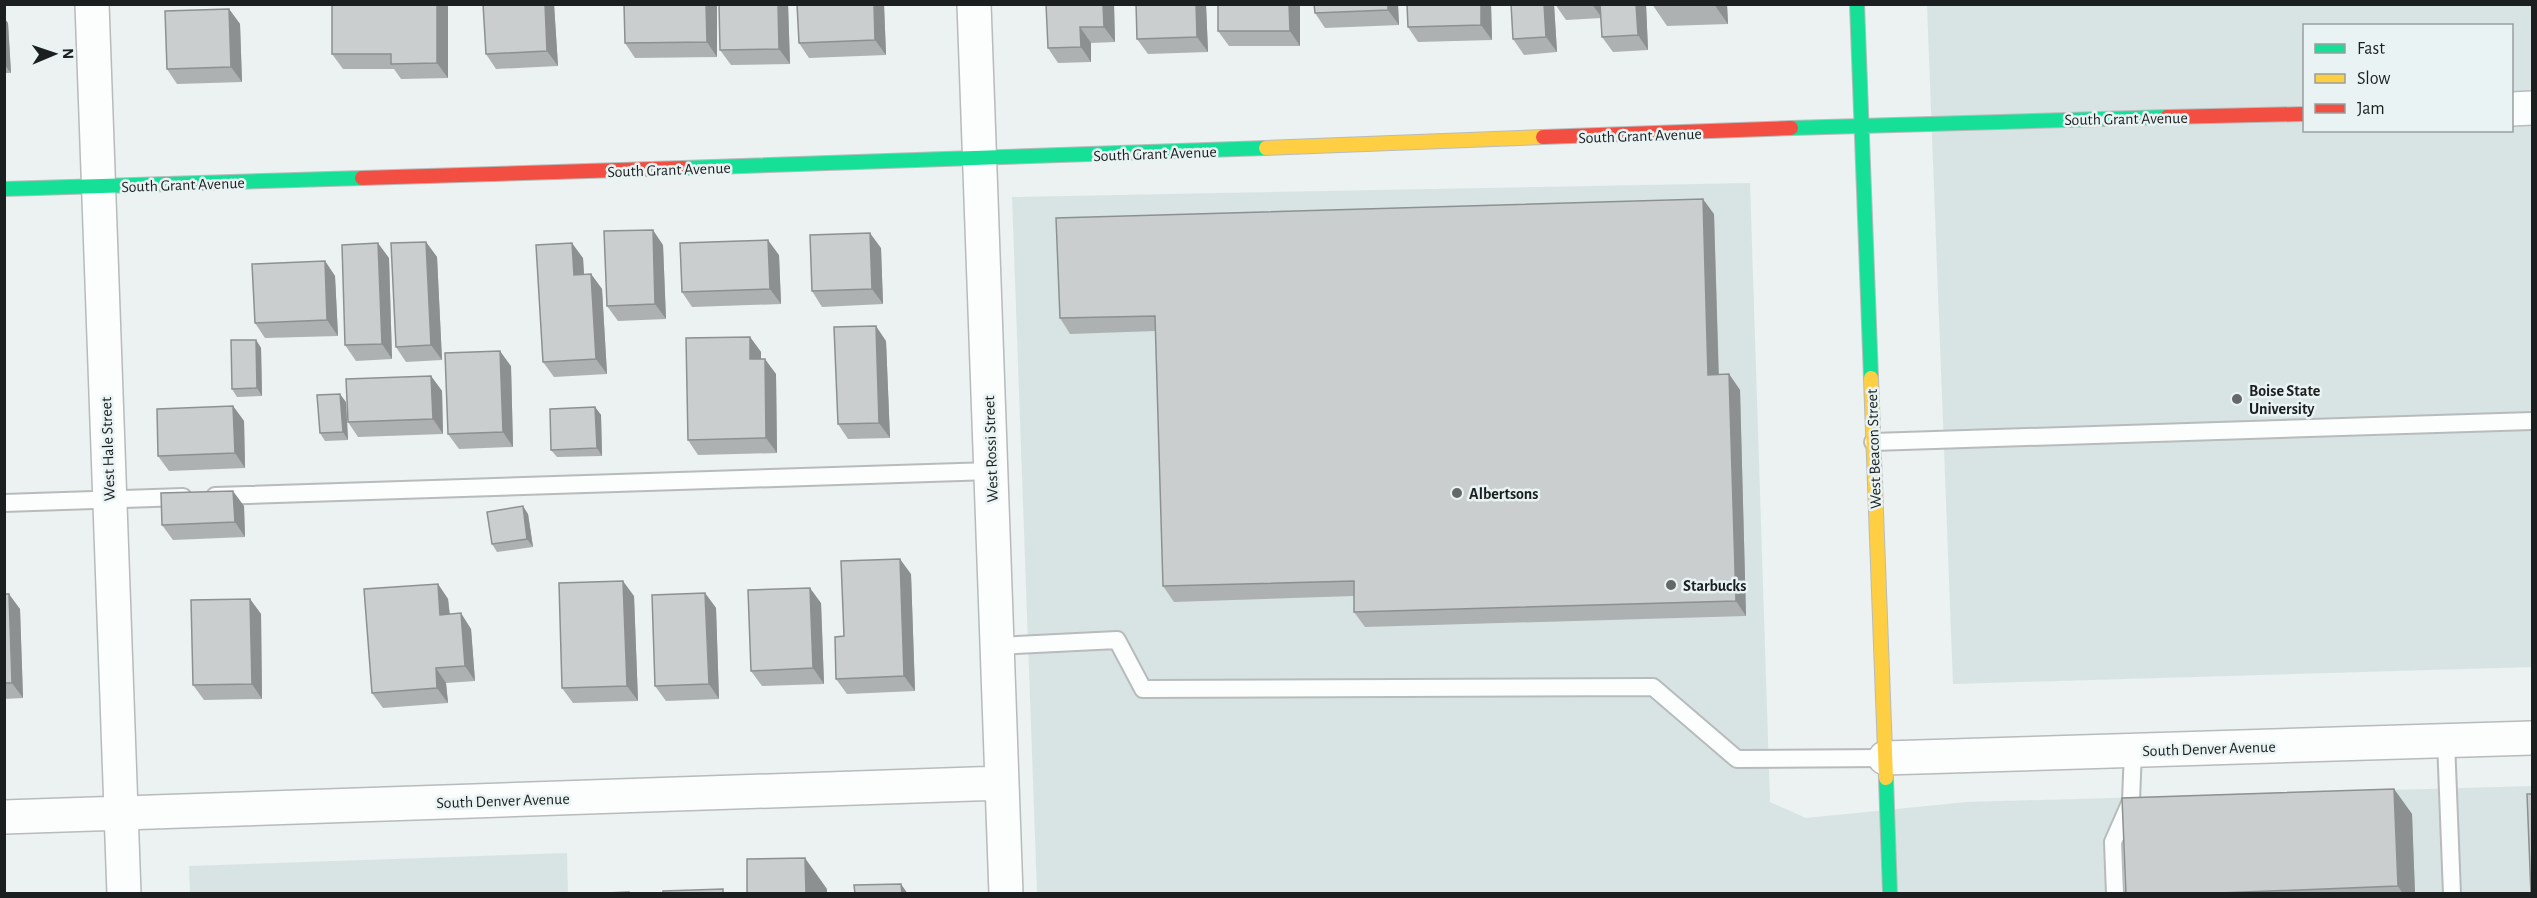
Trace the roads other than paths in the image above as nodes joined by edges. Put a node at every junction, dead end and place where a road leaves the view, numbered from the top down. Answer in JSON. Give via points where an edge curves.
{"nodes":[{"id":1,"x":92,"y":4,"type":"edge"},
{"id":2,"x":974,"y":4,"type":"edge"},
{"id":3,"x":1857,"y":4,"type":"edge"},
{"id":4,"x":2532,"y":108,"type":"edge"},
{"id":5,"x":2513,"y":109,"type":"edge"},
{"id":6,"x":2303,"y":114,"type":"edge"},
{"id":7,"x":1862,"y":126,"type":"junction"},
{"id":8,"x":979,"y":159,"type":"junction"},
{"id":9,"x":98,"y":186,"type":"junction"},
{"id":10,"x":4,"y":189,"type":"edge"},
{"id":11,"x":2532,"y":421,"type":"edge"},
{"id":12,"x":1873,"y":442,"type":"junction"},
{"id":13,"x":991,"y":471,"type":"junction"},
{"id":14,"x":109,"y":499,"type":"junction"},
{"id":15,"x":4,"y":502,"type":"edge"},
{"id":16,"x":997,"y":646,"type":"junction"},
{"id":17,"x":2532,"y":738,"type":"edge"},
{"id":18,"x":2446,"y":741,"type":"junction"},
{"id":19,"x":2133,"y":750,"type":"junction"},
{"id":20,"x":1885,"y":758,"type":"junction"},
{"id":21,"x":1002,"y":783,"type":"junction"},
{"id":22,"x":121,"y":813,"type":"junction"},
{"id":23,"x":4,"y":817,"type":"edge"},
{"id":24,"x":123,"y":894,"type":"edge"},
{"id":25,"x":1006,"y":894,"type":"edge"},
{"id":26,"x":1890,"y":894,"type":"edge"},
{"id":27,"x":2115,"y":894,"type":"edge"},
{"id":28,"x":2452,"y":894,"type":"edge"}],
"edges":[{"from":1,"to":9,"type":"street","name":"West Hale Street"},
{"from":2,"to":8,"type":"street","name":"West Rossi Street"},
{"from":3,"to":7,"type":"street","name":"West Beacon Street"},
{"from":4,"to":5,"type":"street"},
{"from":6,"to":7,"type":"street","name":"South Grant Avenue"},
{"from":7,"to":8,"type":"street","name":"South Grant Avenue"},
{"from":7,"to":12,"type":"street","name":"West Beacon Street"},
{"from":8,"to":9,"type":"street","name":"South Grant Avenue"},
{"from":8,"to":13,"type":"street","name":"West Rossi Street"},
{"from":9,"to":10,"type":"street","name":"South Grant Avenue"},
{"from":9,"to":14,"type":"street","name":"West Hale Street"},
{"from":11,"to":12,"type":"lane"},
{"from":12,"to":20,"type":"street","name":"West Beacon Street"},
{"from":13,"to":14,"type":"lane"},
{"from":13,"to":16,"type":"street","name":"West Rossi Street"},
{"from":14,"to":15,"type":"lane"},
{"from":14,"to":22,"type":"street","name":"West Hale Street"},
{"from":16,"to":20,"type":"lane","via":[[1117,640],[1143,689],[1653,687],[1737,759]]},
{"from":16,"to":21,"type":"street","name":"West Rossi Street"},
{"from":17,"to":18,"type":"street","name":"South Denver Avenue"},
{"from":18,"to":19,"type":"street","name":"South Denver Avenue"},
{"from":18,"to":28,"type":"lane"},
{"from":19,"to":20,"type":"street","name":"South Denver Avenue"},
{"from":19,"to":27,"type":"lane","via":[[2131,801],[2113,842]]},
{"from":20,"to":26,"type":"street","name":"West Beacon Street"},
{"from":21,"to":22,"type":"street","name":"South Denver Avenue"},
{"from":21,"to":25,"type":"street","name":"West Rossi Street"},
{"from":22,"to":23,"type":"street","name":"South Denver Avenue"},
{"from":22,"to":24,"type":"street","name":"West Hale Street"}]}
